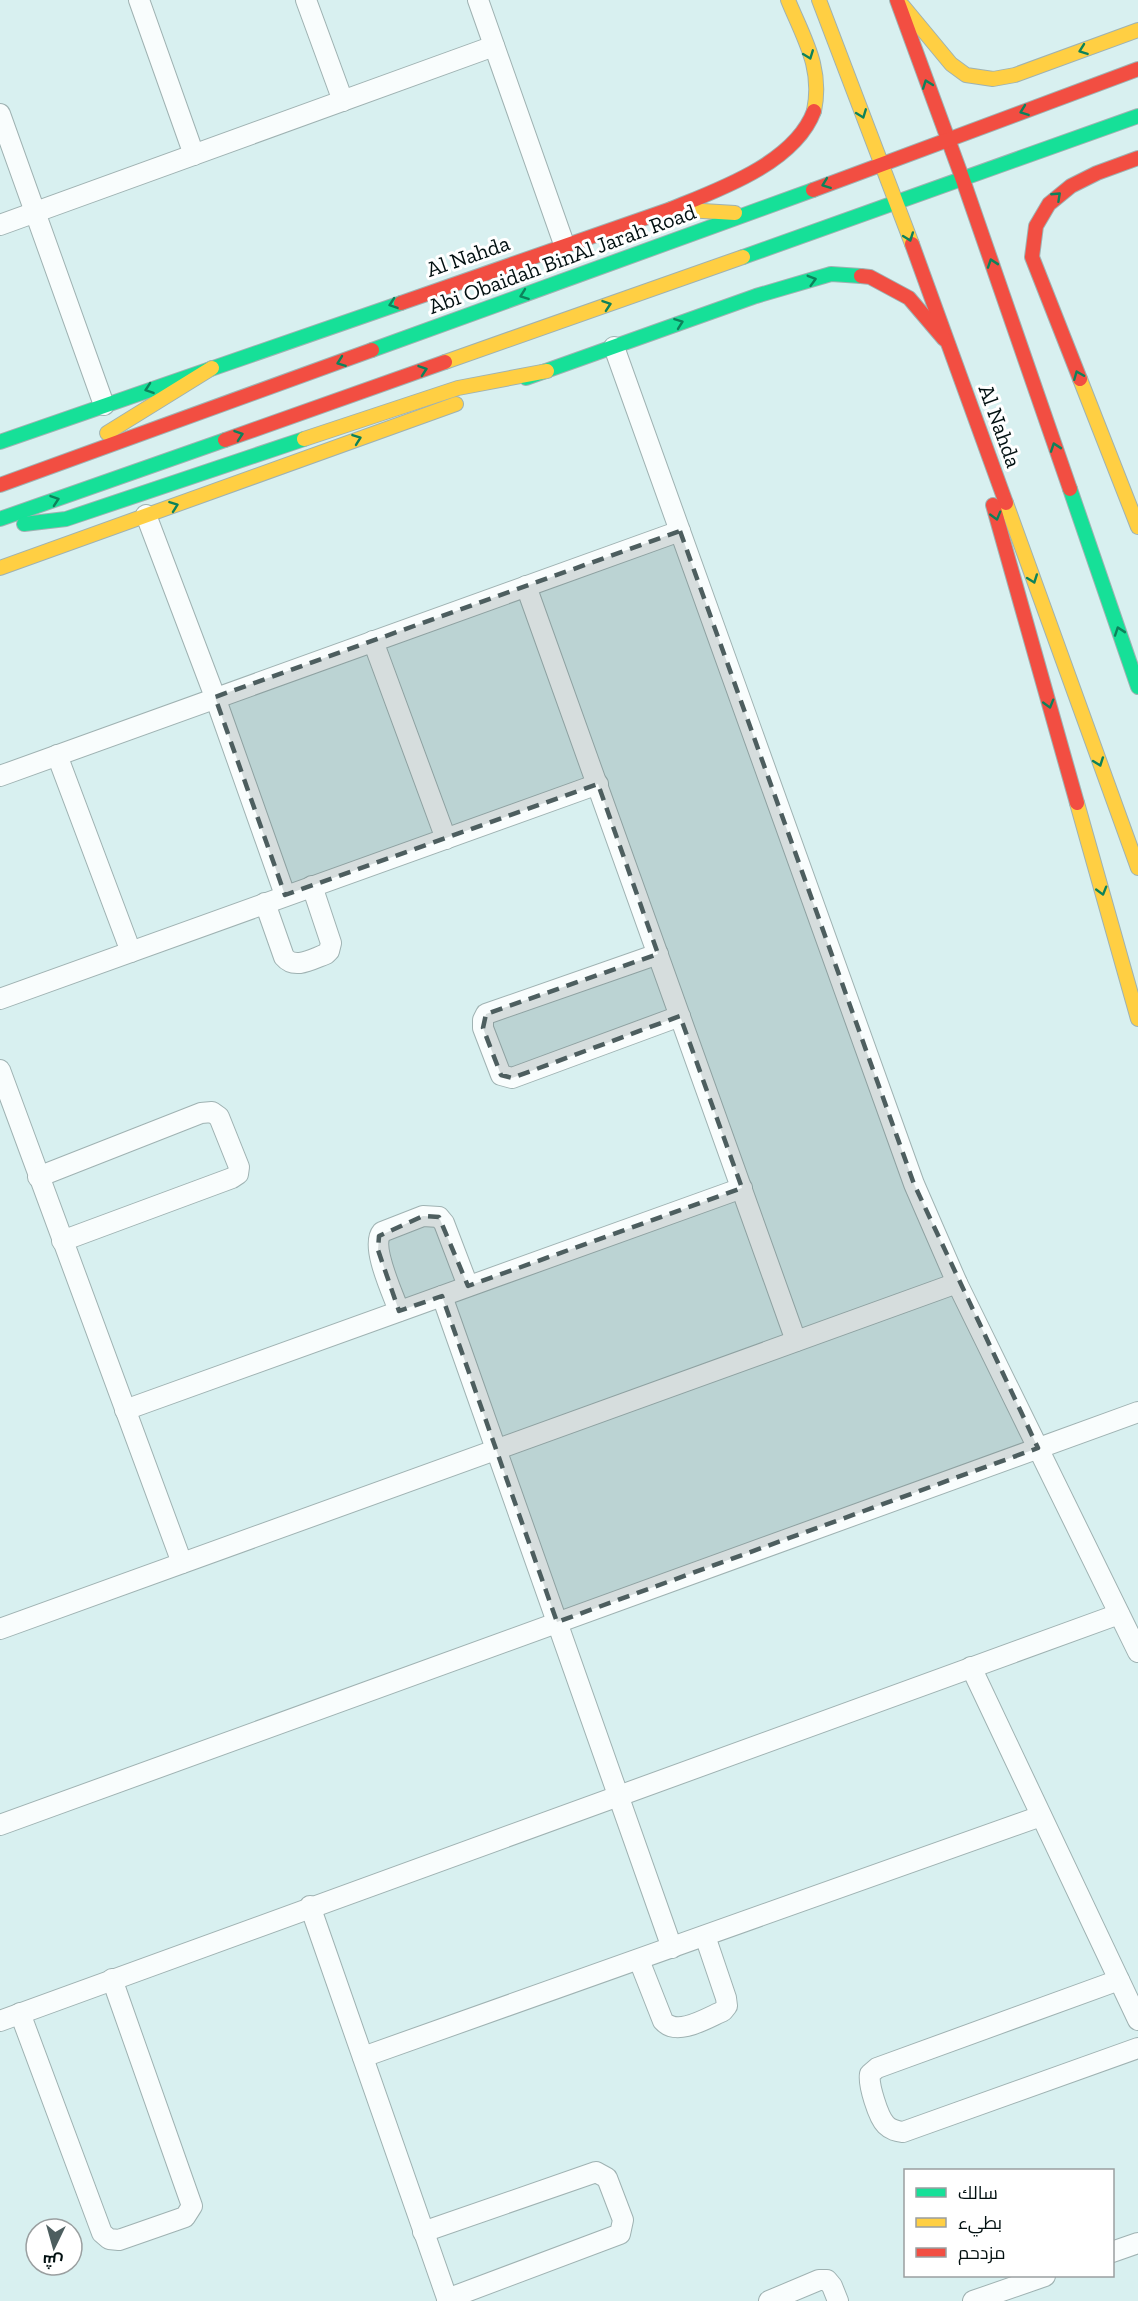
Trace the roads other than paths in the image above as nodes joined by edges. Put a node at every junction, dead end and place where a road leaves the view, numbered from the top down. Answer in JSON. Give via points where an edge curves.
{"nodes":[{"id":1,"x":139,"y":0,"type":"edge"},
{"id":2,"x":306,"y":0,"type":"edge"},
{"id":3,"x":478,"y":0,"type":"edge"},
{"id":4,"x":788,"y":0,"type":"edge"},
{"id":5,"x":819,"y":0,"type":"edge"},
{"id":6,"x":898,"y":0,"type":"edge"},
{"id":7,"x":1138,"y":30,"type":"edge"},
{"id":8,"x":494,"y":46,"type":"junction"},
{"id":9,"x":1138,"y":69,"type":"edge"},
{"id":10,"x":343,"y":101,"type":"junction"},
{"id":11,"x":0,"y":114,"type":"edge"},
{"id":12,"x":1138,"y":116,"type":"edge"},
{"id":13,"x":947,"y":139,"type":"junction"},
{"id":14,"x":194,"y":155,"type":"junction"},
{"id":15,"x":1138,"y":158,"type":"edge"},
{"id":16,"x":880,"y":164,"type":"junction"},
{"id":17,"x":963,"y":180,"type":"junction"},
{"id":18,"x":897,"y":203,"type":"junction"},
{"id":19,"x":671,"y":209,"type":"junction"},
{"id":20,"x":35,"y":213,"type":"junction"},
{"id":21,"x":747,"y":214,"type":"junction"},
{"id":22,"x":0,"y":225,"type":"edge"},
{"id":23,"x":564,"y":244,"type":"junction"},
{"id":24,"x":948,"y":344,"type":"junction"},
{"id":25,"x":614,"y":347,"type":"junction"},
{"id":26,"x":212,"y":368,"type":"junction"},
{"id":27,"x":547,"y":371,"type":"junction"},
{"id":28,"x":104,"y":405,"type":"junction"},
{"id":29,"x":0,"y":442,"type":"edge"},
{"id":30,"x":56,"y":465,"type":"junction"},
{"id":31,"x":0,"y":485,"type":"edge"},
{"id":32,"x":146,"y":515,"type":"junction"},
{"id":33,"x":0,"y":519,"type":"edge"},
{"id":34,"x":0,"y":527,"type":"edge"},
{"id":35,"x":1138,"y":527,"type":"edge"},
{"id":36,"x":680,"y":531,"type":"junction"},
{"id":37,"x":0,"y":568,"type":"edge"},
{"id":38,"x":526,"y":586,"type":"junction"},
{"id":39,"x":373,"y":641,"type":"junction"},
{"id":40,"x":1138,"y":687,"type":"edge"},
{"id":41,"x":215,"y":697,"type":"junction"},
{"id":42,"x":57,"y":755,"type":"junction"},
{"id":43,"x":0,"y":776,"type":"edge"},
{"id":44,"x":598,"y":784,"type":"junction"},
{"id":45,"x":446,"y":839,"type":"junction"},
{"id":46,"x":1138,"y":868,"type":"edge"},
{"id":47,"x":312,"y":886,"type":"junction"},
{"id":48,"x":285,"y":896,"type":"junction"},
{"id":49,"x":265,"y":903,"type":"junction"},
{"id":50,"x":131,"y":952,"type":"junction"},
{"id":51,"x":658,"y":954,"type":"junction"},
{"id":52,"x":0,"y":999,"type":"edge"},
{"id":53,"x":680,"y":1016,"type":"junction"},
{"id":54,"x":1138,"y":1019,"type":"edge"},
{"id":55,"x":0,"y":1070,"type":"edge"},
{"id":56,"x":38,"y":1177,"type":"junction"},
{"id":57,"x":742,"y":1188,"type":"junction"},
{"id":58,"x":62,"y":1241,"type":"junction"},
{"id":59,"x":957,"y":1283,"type":"junction"},
{"id":60,"x":468,"y":1286,"type":"junction"},
{"id":61,"x":442,"y":1296,"type":"junction"},
{"id":62,"x":399,"y":1311,"type":"junction"},
{"id":63,"x":796,"y":1341,"type":"junction"},
{"id":64,"x":125,"y":1410,"type":"junction"},
{"id":65,"x":1138,"y":1412,"type":"edge"},
{"id":66,"x":1038,"y":1448,"type":"junction"},
{"id":67,"x":496,"y":1449,"type":"junction"},
{"id":68,"x":182,"y":1563,"type":"junction"},
{"id":69,"x":1119,"y":1614,"type":"junction"},
{"id":70,"x":557,"y":1622,"type":"junction"},
{"id":71,"x":0,"y":1629,"type":"edge"},
{"id":72,"x":1138,"y":1652,"type":"edge"},
{"id":73,"x":970,"y":1667,"type":"junction"},
{"id":74,"x":618,"y":1795,"type":"junction"},
{"id":75,"x":1041,"y":1816,"type":"junction"},
{"id":76,"x":0,"y":1825,"type":"edge"},
{"id":77,"x":310,"y":1906,"type":"junction"},
{"id":78,"x":705,"y":1936,"type":"junction"},
{"id":79,"x":672,"y":1948,"type":"junction"},
{"id":80,"x":639,"y":1960,"type":"junction"},
{"id":81,"x":112,"y":1980,"type":"junction"},
{"id":82,"x":1119,"y":1980,"type":"junction"},
{"id":83,"x":20,"y":2013,"type":"junction"},
{"id":84,"x":0,"y":2020,"type":"edge"},
{"id":85,"x":1138,"y":2020,"type":"edge"},
{"id":86,"x":1138,"y":2048,"type":"edge"},
{"id":87,"x":363,"y":2057,"type":"junction"},
{"id":88,"x":423,"y":2232,"type":"junction"},
{"id":89,"x":1138,"y":2242,"type":"edge"},
{"id":90,"x":1114,"y":2252,"type":"edge"},
{"id":91,"x":1042,"y":2277,"type":"edge"},
{"id":92,"x":448,"y":2300,"type":"edge"},
{"id":93,"x":769,"y":2301,"type":"edge"},
{"id":94,"x":838,"y":2301,"type":"edge"},
{"id":95,"x":973,"y":2301,"type":"edge"}],
"edges":[{"from":1,"to":14,"type":"street"},
{"from":2,"to":10,"type":"street"},
{"from":3,"to":8,"type":"street"},
{"from":4,"to":19,"type":"main road","name":"Al Nahda","one_way":true,"via":[[817,76],[819,91],[812,120],[783,152],[715,192]]},
{"from":5,"to":16,"type":"main road","name":"Al Nahda","one_way":true},
{"from":7,"to":6,"type":"main road","one_way":true,"via":[[1015,75],[993,79],[966,75],[951,64]]},
{"from":13,"to":6,"type":"main road","name":"Al Nahda","one_way":true},
{"from":8,"to":10,"type":"street"},
{"from":8,"to":23,"type":"street"},
{"from":9,"to":13,"type":"main road","name":"Abi Obaidah BinAl Jarah Road","one_way":true},
{"from":10,"to":14,"type":"street"},
{"from":11,"to":20,"type":"street"},
{"from":12,"to":17,"type":"main road"},
{"from":13,"to":16,"type":"main road","name":"Abi Obaidah BinAl Jarah Road"},
{"from":13,"to":17,"type":"main road","name":"Al Nahda"},
{"from":14,"to":20,"type":"street"},
{"from":35,"to":15,"type":"main road","one_way":true,"via":[[1032,257],[1039,217],[1057,194],[1087,177]]},
{"from":16,"to":18,"type":"main road","name":"Al Nahda"},
{"from":16,"to":21,"type":"main road","name":"Abi Obaidah BinAl Jarah Road","one_way":true},
{"from":17,"to":18,"type":"main road"},
{"from":40,"to":17,"type":"main road","name":"Al Nahda","one_way":true},
{"from":18,"to":24,"type":"main road","name":"Al Nahda","one_way":true},
{"from":33,"to":18,"type":"main road","one_way":true},
{"from":19,"to":21,"type":"main road"},
{"from":19,"to":23,"type":"main road","name":"Al Nahda"},
{"from":20,"to":22,"type":"street"},
{"from":20,"to":28,"type":"street"},
{"from":21,"to":30,"type":"main road","name":"Abi Obaidah BinAl Jarah Road","one_way":true},
{"from":23,"to":26,"type":"main road","name":"Al Nahda","one_way":true},
{"from":25,"to":24,"type":"main road","one_way":true,"via":[[756,296],[831,274],[870,277],[909,298]]},
{"from":24,"to":46,"type":"main road","name":"Al Nahda","one_way":true},
{"from":24,"to":54,"type":"main road","one_way":true},
{"from":25,"to":27,"type":"main road"},
{"from":25,"to":36,"type":"street"},
{"from":26,"to":28,"type":"main road","name":"Al Nahda","one_way":true},
{"from":26,"to":30,"type":"main road"},
{"from":32,"to":27,"type":"main road","one_way":true},
{"from":27,"to":34,"type":"main road","via":[[458,388],[66,519]]},
{"from":28,"to":29,"type":"main road","name":"Al Nahda"},
{"from":30,"to":31,"type":"main road","name":"Abi Obaidah BinAl Jarah Road"},
{"from":32,"to":37,"type":"main road"},
{"from":32,"to":41,"type":"street"},
{"from":36,"to":38,"type":"street"},
{"from":36,"to":59,"type":"street","via":[[914,1184]]},
{"from":38,"to":39,"type":"street"},
{"from":38,"to":44,"type":"street"},
{"from":39,"to":41,"type":"street"},
{"from":39,"to":45,"type":"street"},
{"from":41,"to":42,"type":"street"},
{"from":41,"to":48,"type":"street"},
{"from":42,"to":43,"type":"street"},
{"from":42,"to":50,"type":"street"},
{"from":44,"to":45,"type":"street"},
{"from":44,"to":51,"type":"street"},
{"from":45,"to":47,"type":"street"},
{"from":47,"to":48,"type":"street"},
{"from":47,"to":49,"type":"street","via":[[331,943],[326,954],[289,963]]},
{"from":48,"to":49,"type":"street"},
{"from":49,"to":50,"type":"street"},
{"from":50,"to":52,"type":"street"},
{"from":51,"to":53,"type":"street"},
{"from":51,"to":53,"type":"street","via":[[486,1014],[483,1028],[501,1075],[512,1078]]},
{"from":53,"to":57,"type":"street"},
{"from":55,"to":56,"type":"street"},
{"from":56,"to":58,"type":"street"},
{"from":56,"to":58,"type":"street","via":[[212,1112],[219,1117],[239,1167],[232,1178]]},
{"from":57,"to":60,"type":"street"},
{"from":57,"to":63,"type":"street"},
{"from":58,"to":64,"type":"street"},
{"from":59,"to":63,"type":"street"},
{"from":59,"to":66,"type":"street"},
{"from":60,"to":61,"type":"street"},
{"from":60,"to":62,"type":"street","via":[[444,1223],[440,1217],[423,1216],[378,1236],[378,1250]]},
{"from":61,"to":62,"type":"street"},
{"from":61,"to":67,"type":"street"},
{"from":62,"to":64,"type":"street"},
{"from":63,"to":67,"type":"street"},
{"from":64,"to":68,"type":"street"},
{"from":65,"to":66,"type":"street"},
{"from":66,"to":69,"type":"street"},
{"from":66,"to":70,"type":"street"},
{"from":67,"to":68,"type":"street"},
{"from":67,"to":70,"type":"street"},
{"from":68,"to":71,"type":"street"},
{"from":69,"to":72,"type":"street"},
{"from":69,"to":73,"type":"street"},
{"from":70,"to":74,"type":"street"},
{"from":70,"to":76,"type":"street"},
{"from":73,"to":74,"type":"street"},
{"from":73,"to":75,"type":"street"},
{"from":74,"to":77,"type":"street"},
{"from":74,"to":79,"type":"street"},
{"from":75,"to":78,"type":"street"},
{"from":75,"to":82,"type":"street"},
{"from":77,"to":81,"type":"street"},
{"from":77,"to":87,"type":"street"},
{"from":78,"to":79,"type":"street"},
{"from":78,"to":80,"type":"street","via":[[727,2006],[678,2028],[663,2021]]},
{"from":79,"to":80,"type":"street"},
{"from":80,"to":87,"type":"street"},
{"from":81,"to":83,"type":"street"},
{"from":81,"to":83,"type":"street","via":[[192,2206],[185,2217],[118,2240],[102,2233]]},
{"from":82,"to":85,"type":"street"},
{"from":82,"to":86,"type":"street","via":[[877,2068],[868,2082],[884,2123],[903,2132]]},
{"from":83,"to":84,"type":"street"},
{"from":87,"to":88,"type":"street"},
{"from":88,"to":92,"type":"street"},
{"from":88,"to":92,"type":"street","via":[[596,2172],[607,2178],[623,2220],[621,2234]]},
{"from":89,"to":90,"type":"street"},
{"from":91,"to":95,"type":"street"},
{"from":93,"to":94,"type":"street","via":[[827,2280]]}]}
